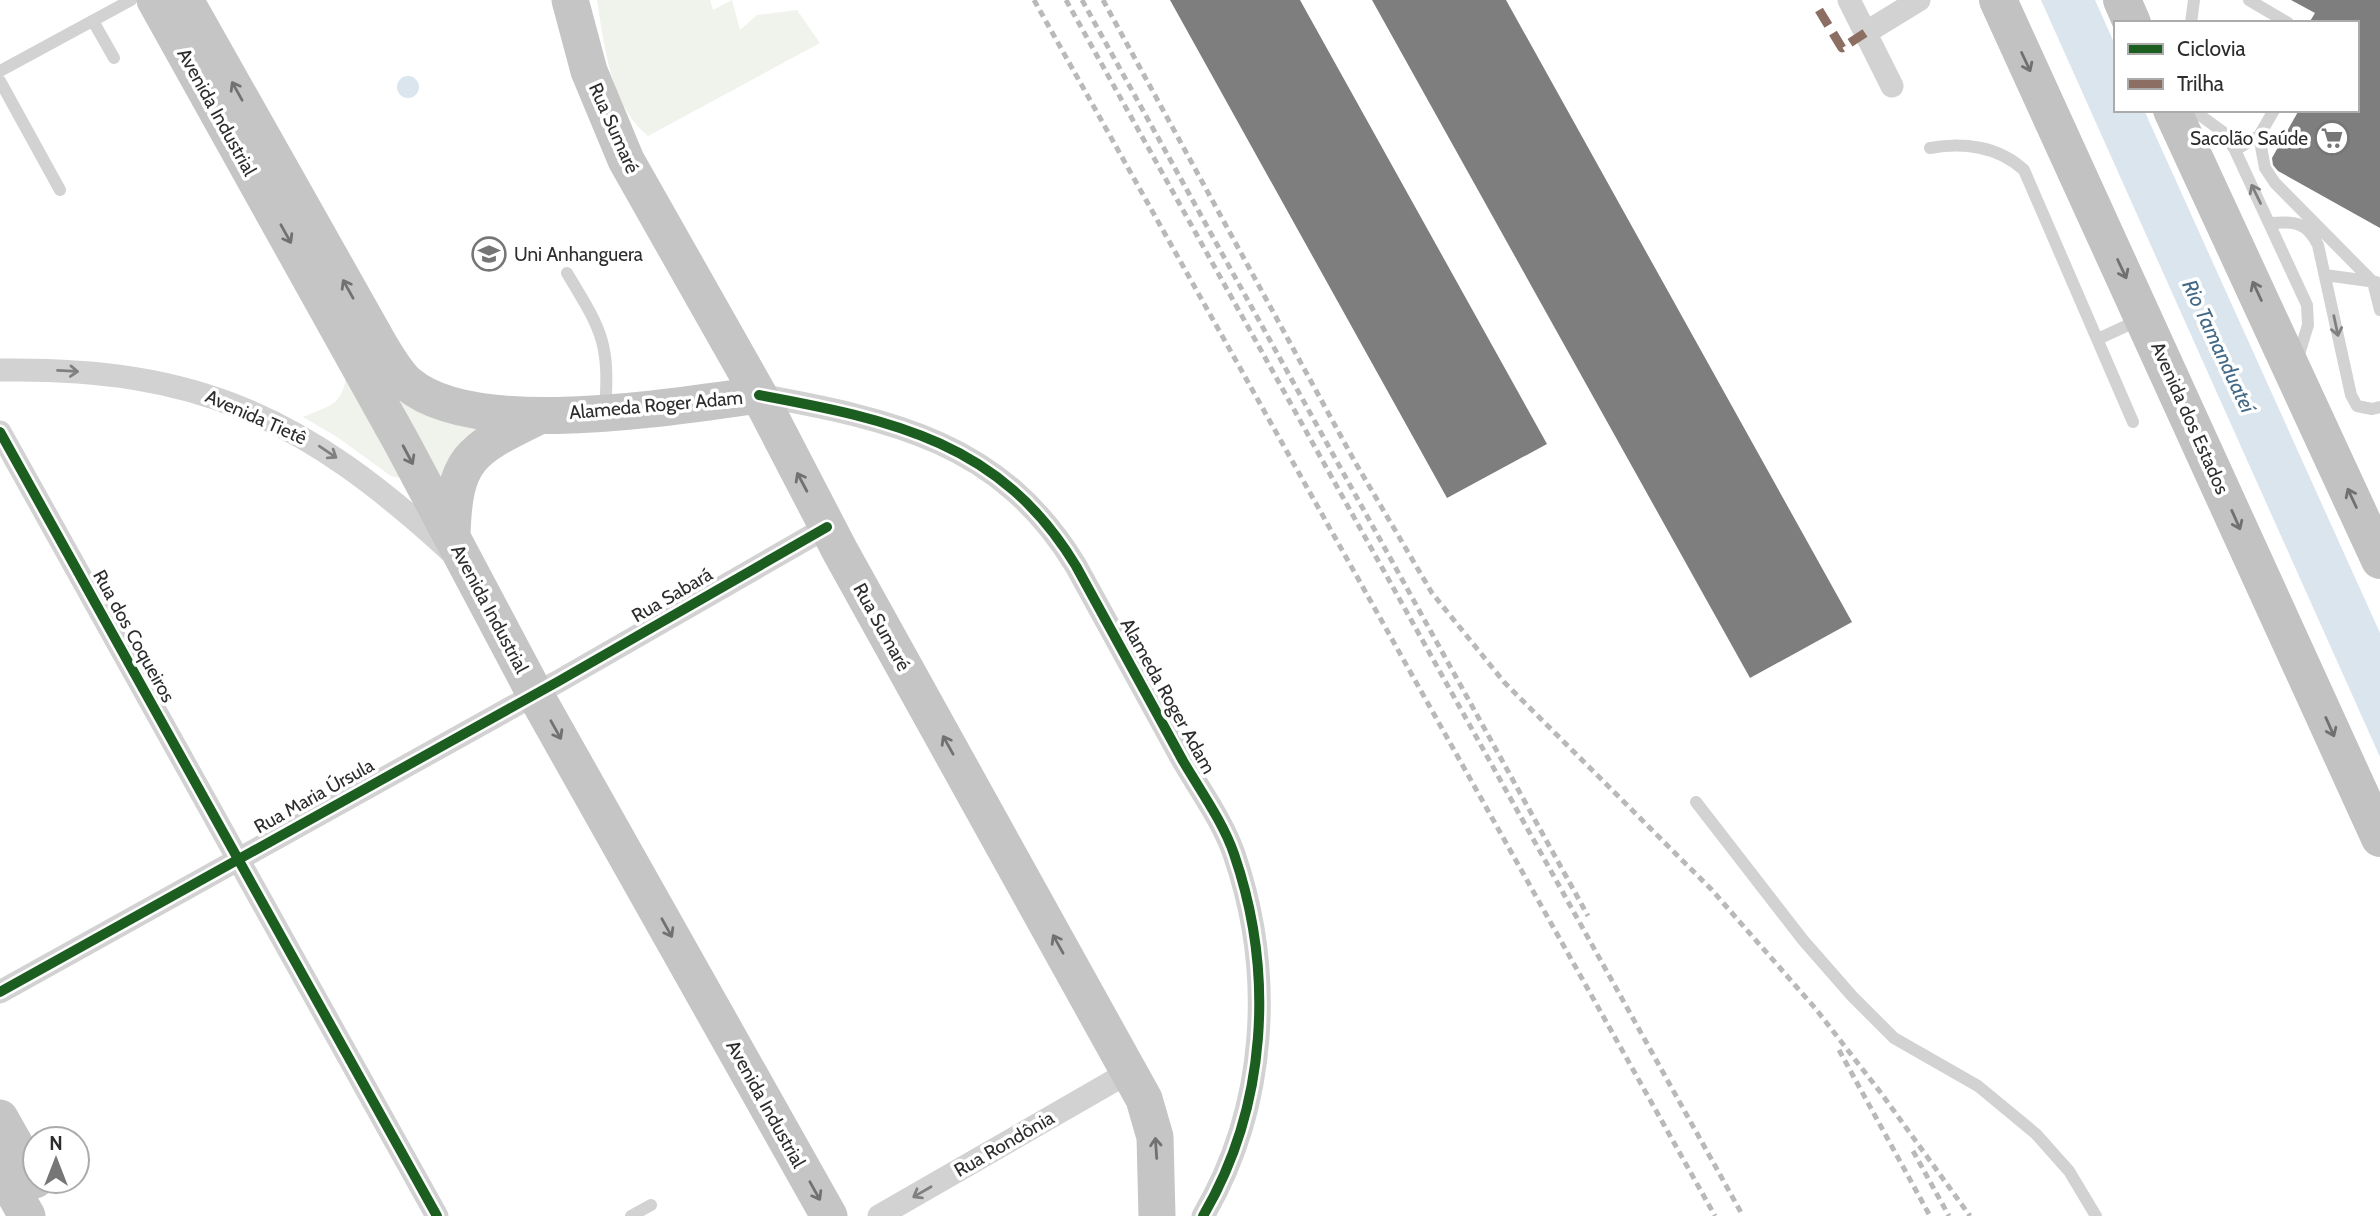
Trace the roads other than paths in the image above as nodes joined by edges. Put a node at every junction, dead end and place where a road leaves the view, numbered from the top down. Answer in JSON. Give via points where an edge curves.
{"nodes":[{"id":1,"x":131,"y":0,"type":"edge"},
{"id":2,"x":155,"y":0,"type":"edge"},
{"id":3,"x":185,"y":0,"type":"edge"},
{"id":4,"x":570,"y":0,"type":"edge"},
{"id":5,"x":1849,"y":0,"type":"edge"},
{"id":6,"x":1919,"y":0,"type":"edge"},
{"id":7,"x":1998,"y":0,"type":"edge"},
{"id":8,"x":2122,"y":0,"type":"edge"},
{"id":9,"x":2194,"y":0,"type":"edge"},
{"id":10,"x":2249,"y":0,"type":"edge"},
{"id":11,"x":93,"y":21,"type":"junction"},
{"id":12,"x":2131,"y":21,"type":"edge"},
{"id":13,"x":2191,"y":21,"type":"edge"},
{"id":14,"x":2285,"y":21,"type":"edge"},
{"id":15,"x":1866,"y":33,"type":"junction"},
{"id":16,"x":114,"y":58,"type":"dead end"},
{"id":17,"x":0,"y":71,"type":"edge"},
{"id":18,"x":0,"y":80,"type":"edge"},
{"id":19,"x":1892,"y":86,"type":"dead end"},
{"id":20,"x":2173,"y":112,"type":"edge"},
{"id":21,"x":2196,"y":112,"type":"edge"},
{"id":22,"x":2271,"y":115,"type":"edge"},
{"id":23,"x":2259,"y":136,"type":"junction"},
{"id":24,"x":1930,"y":148,"type":"dead end"},
{"id":25,"x":2235,"y":150,"type":"junction"},
{"id":26,"x":60,"y":190,"type":"dead end"},
{"id":27,"x":2270,"y":223,"type":"junction"},
{"id":28,"x":567,"y":273,"type":"dead end"},
{"id":29,"x":2325,"y":275,"type":"junction"},
{"id":30,"x":2377,"y":282,"type":"edge"},
{"id":31,"x":2380,"y":310,"type":"edge"},
{"id":32,"x":2144,"y":317,"type":"junction"},
{"id":33,"x":2098,"y":338,"type":"junction"},
{"id":34,"x":382,"y":349,"type":"joint"},
{"id":35,"x":731,"y":350,"type":"junction"},
{"id":36,"x":0,"y":370,"type":"edge"},
{"id":37,"x":2294,"y":371,"type":"junction"},
{"id":38,"x":759,"y":396,"type":"junction"},
{"id":39,"x":709,"y":402,"type":"junction"},
{"id":40,"x":2380,"y":407,"type":"edge"},
{"id":41,"x":605,"y":411,"type":"junction"},
{"id":42,"x":538,"y":416,"type":"junction"},
{"id":43,"x":2133,"y":422,"type":"dead end"},
{"id":44,"x":0,"y":432,"type":"edge"},
{"id":45,"x":785,"y":450,"type":"junction"},
{"id":46,"x":827,"y":527,"type":"junction"},
{"id":47,"x":460,"y":552,"type":"junction"},
{"id":48,"x":2380,"y":560,"type":"edge"},
{"id":49,"x":536,"y":694,"type":"junction"},
{"id":50,"x":1696,"y":802,"type":"dead end"},
{"id":51,"x":2380,"y":838,"type":"edge"},
{"id":52,"x":238,"y":857,"type":"junction"},
{"id":53,"x":0,"y":992,"type":"edge"},
{"id":54,"x":1129,"y":1072,"type":"junction"},
{"id":55,"x":0,"y":1118,"type":"edge"},
{"id":56,"x":21,"y":1155,"type":"edge"},
{"id":57,"x":0,"y":1168,"type":"edge"},
{"id":58,"x":43,"y":1195,"type":"edge"},
{"id":59,"x":651,"y":1205,"type":"dead end"},
{"id":60,"x":1202,"y":1212,"type":"edge"},
{"id":61,"x":27,"y":1216,"type":"edge"},
{"id":62,"x":55,"y":1216,"type":"edge"},
{"id":63,"x":437,"y":1216,"type":"edge"},
{"id":64,"x":631,"y":1216,"type":"edge"},
{"id":65,"x":829,"y":1216,"type":"edge"},
{"id":66,"x":880,"y":1216,"type":"edge"},
{"id":67,"x":1157,"y":1216,"type":"edge"},
{"id":68,"x":2096,"y":1216,"type":"edge"}],
"edges":[{"from":1,"to":11,"type":"lane"},
{"from":2,"to":47,"type":"main road","name":"Avenida Industrial","one_way":true},
{"from":34,"to":3,"type":"main road","name":"Avenida Industrial","one_way":true},
{"from":4,"to":35,"type":"main road","name":"Rua Sumaré","via":[[600,102],[626,160]]},
{"from":5,"to":15,"type":"street"},
{"from":6,"to":15,"type":"street"},
{"from":7,"to":32,"type":"highway","name":"Avenida dos Estados","one_way":true},
{"from":8,"to":12,"type":"highway"},
{"from":9,"to":13,"type":"lane"},
{"from":10,"to":14,"type":"lane"},
{"from":11,"to":16,"type":"lane"},
{"from":11,"to":17,"type":"lane"},
{"from":15,"to":19,"type":"street"},
{"from":18,"to":26,"type":"lane"},
{"from":37,"to":20,"type":"highway","one_way":true},
{"from":21,"to":25,"type":"lane","via":[[2223,132]]},
{"from":22,"to":23,"type":"lane"},
{"from":23,"to":25,"type":"lane"},
{"from":23,"to":30,"type":"lane","via":[[2265,168],[2275,183]]},
{"from":24,"to":33,"type":"lane","via":[[1971,145],[2007,158],[2024,170]]},
{"from":27,"to":25,"type":"lane","one_way":true},
{"from":27,"to":29,"type":"lane","via":[[2301,223],[2311,232]]},
{"from":27,"to":37,"type":"lane","via":[[2307,305],[2308,326]]},
{"from":28,"to":41,"type":"lane","via":[[601,334],[607,356]]},
{"from":29,"to":30,"type":"lane"},
{"from":29,"to":40,"type":"lane","one_way":true,"via":[[2351,395],[2357,406]]},
{"from":30,"to":31,"type":"lane"},
{"from":32,"to":33,"type":"lane"},
{"from":32,"to":51,"type":"highway","name":"Avenida dos Estados","one_way":true},
{"from":33,"to":43,"type":"lane"},
{"from":34,"to":42,"type":"main road","name":"Alameda Roger Adam","via":[[407,383],[444,403],[500,415]]},
{"from":35,"to":38,"type":"main road","name":"Rua Sumaré"},
{"from":35,"to":39,"type":"main road","via":[[730,382]]},
{"from":36,"to":47,"type":"street","name":"Avenida Tietê","one_way":true,"via":[[132,376],[195,390],[266,418],[305,437]]},
{"from":48,"to":37,"type":"highway","one_way":true},
{"from":38,"to":39,"type":"main road","name":"Alameda Roger Adam"},
{"from":38,"to":45,"type":"main road","name":"Rua Sumaré"},
{"from":38,"to":60,"type":"street","name":"Alameda Roger Adam","via":[[829,408],[947,446],[995,473],[1030,504],[1076,566],[1233,850],[1247,897],[1259,979],[1259,1030],[1253,1085],[1235,1150]]},
{"from":39,"to":41,"type":"main road","name":"Alameda Roger Adam"},
{"from":39,"to":45,"type":"main road","via":[[742,416]]},
{"from":41,"to":42,"type":"main road","name":"Alameda Roger Adam"},
{"from":42,"to":47,"type":"main road","name":"Alameda Roger Adam","via":[[486,446],[462,469],[453,501]]},
{"from":44,"to":52,"type":"street","name":"Rua dos Coqueiros"},
{"from":46,"to":45,"type":"main road","name":"Rua Sumaré","one_way":true},
{"from":46,"to":49,"type":"street","name":"Rua Sabará"},
{"from":54,"to":46,"type":"main road","name":"Rua Sumaré","one_way":true},
{"from":47,"to":49,"type":"main road","name":"Avenida Industrial"},
{"from":49,"to":52,"type":"street","name":"Rua Maria Úrsula"},
{"from":49,"to":65,"type":"main road","name":"Avenida Industrial","one_way":true},
{"from":50,"to":68,"type":"lane","via":[[1852,996],[1894,1038],[1978,1086],[2036,1134],[2069,1171]]},
{"from":52,"to":53,"type":"street","name":"Rua Maria Úrsula"},
{"from":52,"to":63,"type":"street","name":"Rua dos Coqueiros"},
{"from":54,"to":66,"type":"street","name":"Rua Rondônia","one_way":true},
{"from":67,"to":54,"type":"main road","name":"Rua Sumaré","one_way":true,"via":[[1152,1119]]},
{"from":55,"to":56,"type":"main road"},
{"from":57,"to":61,"type":"main road"},
{"from":58,"to":62,"type":"main road"},
{"from":59,"to":64,"type":"lane"}]}
